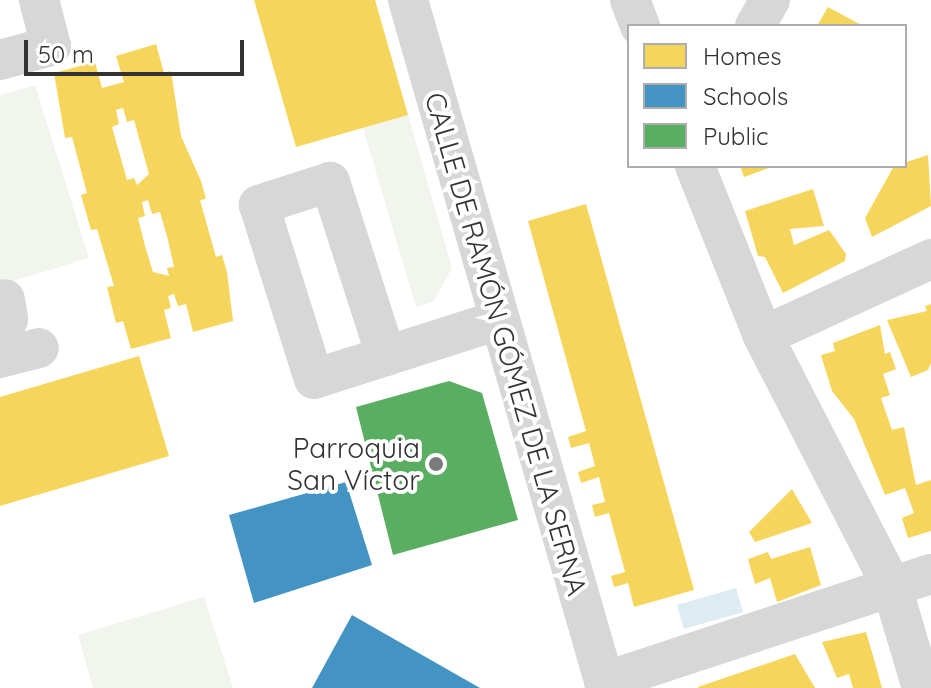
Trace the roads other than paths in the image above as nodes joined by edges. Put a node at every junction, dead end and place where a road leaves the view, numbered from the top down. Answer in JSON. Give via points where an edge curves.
{"nodes":[{"id":1,"x":39,"y":0,"type":"edge"},
{"id":2,"x":408,"y":0,"type":"edge"},
{"id":3,"x":630,"y":0,"type":"edge"},
{"id":4,"x":770,"y":0,"type":"edge"},
{"id":5,"x":639,"y":24,"type":"edge"},
{"id":6,"x":756,"y":24,"type":"edge"},
{"id":7,"x":0,"y":60,"type":"edge"},
{"id":8,"x":696,"y":168,"type":"edge"},
{"id":9,"x":931,"y":259,"type":"edge"},
{"id":10,"x":5,"y":299,"type":"dead end"},
{"id":11,"x":499,"y":320,"type":"junction"},
{"id":12,"x":763,"y":336,"type":"junction"},
{"id":13,"x":0,"y":338,"type":"edge"},
{"id":14,"x":39,"y":348,"type":"dead end"},
{"id":15,"x":386,"y":356,"type":"junction"},
{"id":16,"x":0,"y":358,"type":"edge"},
{"id":17,"x":931,"y":574,"type":"edge"},
{"id":18,"x":892,"y":587,"type":"junction"},
{"id":19,"x":605,"y":685,"type":"edge"},
{"id":20,"x":922,"y":688,"type":"edge"}],
"edges":[{"from":1,"to":7,"type":"street","via":[[51,46]]},
{"from":2,"to":11,"type":"street","name":"CALLE DE RAMÓN GÓMEZ DE LA SERNA"},
{"from":3,"to":5,"type":"street"},
{"from":4,"to":6,"type":"street"},
{"from":8,"to":12,"type":"street"},
{"from":9,"to":12,"type":"street"},
{"from":10,"to":13,"type":"street","via":[[8,319]]},
{"from":11,"to":15,"type":"street"},
{"from":11,"to":19,"type":"street","name":"CALLE DE RAMÓN GÓMEZ DE LA SERNA"},
{"from":12,"to":18,"type":"street"},
{"from":14,"to":16,"type":"street"},
{"from":15,"to":15,"type":"street","via":[[330,182],[259,205],[314,379]]},
{"from":17,"to":18,"type":"street"},
{"from":18,"to":19,"type":"street"},
{"from":18,"to":20,"type":"street"}]}
